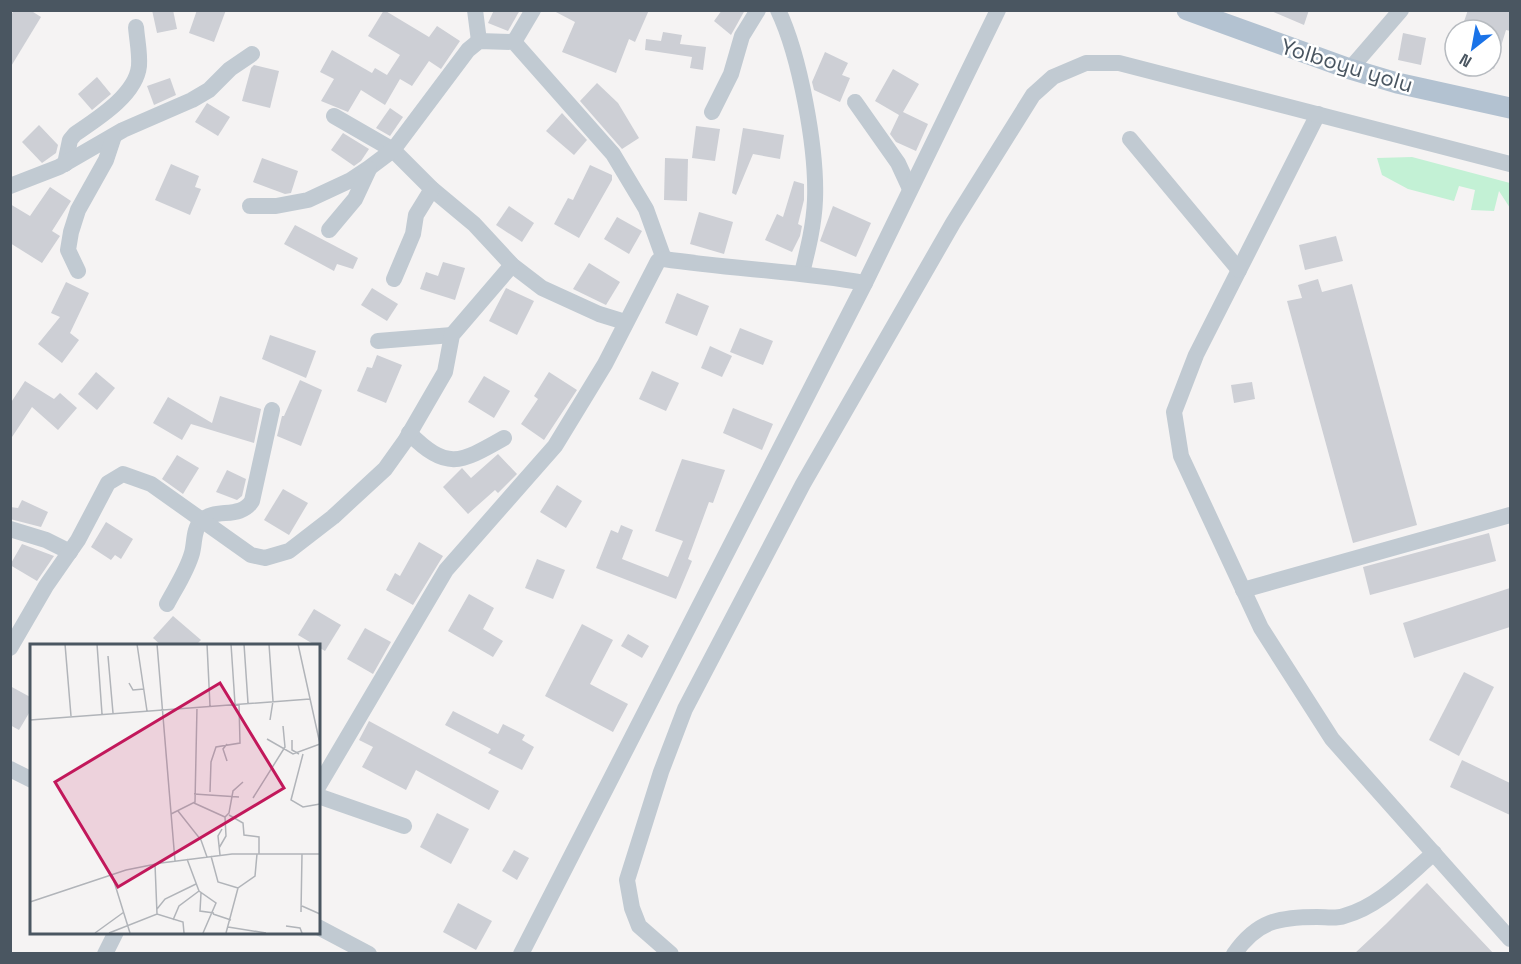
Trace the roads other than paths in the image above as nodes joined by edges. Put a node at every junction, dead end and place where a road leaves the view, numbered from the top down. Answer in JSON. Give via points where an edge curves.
{"nodes":[{"id":1,"x":475,"y":10,"type":"edge"},
{"id":2,"x":532,"y":10,"type":"edge"},
{"id":3,"x":758,"y":10,"type":"edge"},
{"id":4,"x":778,"y":10,"type":"edge"},
{"id":5,"x":998,"y":10,"type":"edge"},
{"id":6,"x":1187,"y":10,"type":"edge"},
{"id":7,"x":1401,"y":10,"type":"edge"},
{"id":8,"x":136,"y":27,"type":"dead end"},
{"id":9,"x":479,"y":41,"type":"junction"},
{"id":10,"x":514,"y":42,"type":"junction"},
{"id":11,"x":252,"y":54,"type":"dead end"},
{"id":12,"x":1350,"y":69,"type":"junction"},
{"id":13,"x":855,"y":102,"type":"dead end"},
{"id":14,"x":1510,"y":108,"type":"edge"},
{"id":15,"x":712,"y":112,"type":"dead end"},
{"id":16,"x":1318,"y":114,"type":"junction"},
{"id":17,"x":334,"y":116,"type":"dead end"},
{"id":18,"x":114,"y":136,"type":"junction"},
{"id":19,"x":1130,"y":139,"type":"dead end"},
{"id":20,"x":393,"y":150,"type":"junction"},
{"id":21,"x":65,"y":164,"type":"junction"},
{"id":22,"x":1510,"y":164,"type":"edge"},
{"id":23,"x":369,"y":168,"type":"junction"},
{"id":24,"x":10,"y":186,"type":"edge"},
{"id":25,"x":432,"y":189,"type":"junction"},
{"id":26,"x":910,"y":189,"type":"junction"},
{"id":27,"x":250,"y":206,"type":"dead end"},
{"id":28,"x":329,"y":230,"type":"dead end"},
{"id":29,"x":664,"y":259,"type":"junction"},
{"id":30,"x":512,"y":266,"type":"junction"},
{"id":31,"x":1239,"y":270,"type":"junction"},
{"id":32,"x":78,"y":271,"type":"dead end"},
{"id":33,"x":802,"y":273,"type":"junction"},
{"id":34,"x":394,"y":279,"type":"dead end"},
{"id":35,"x":865,"y":283,"type":"junction"},
{"id":36,"x":625,"y":322,"type":"junction"},
{"id":37,"x":452,"y":335,"type":"junction"},
{"id":38,"x":378,"y":341,"type":"dead end"},
{"id":39,"x":272,"y":410,"type":"dead end"},
{"id":40,"x":409,"y":433,"type":"junction"},
{"id":41,"x":504,"y":438,"type":"dead end"},
{"id":42,"x":1510,"y":515,"type":"edge"},
{"id":43,"x":202,"y":520,"type":"junction"},
{"id":44,"x":10,"y":529,"type":"edge"},
{"id":45,"x":70,"y":552,"type":"junction"},
{"id":46,"x":1243,"y":590,"type":"junction"},
{"id":47,"x":167,"y":604,"type":"dead end"},
{"id":48,"x":10,"y":648,"type":"edge"},
{"id":49,"x":10,"y":769,"type":"edge"},
{"id":50,"x":30,"y":779,"type":"edge"},
{"id":51,"x":320,"y":784,"type":"edge"},
{"id":52,"x":320,"y":797,"type":"edge"},
{"id":53,"x":404,"y":826,"type":"dead end"},
{"id":54,"x":1434,"y":853,"type":"junction"},
{"id":55,"x":320,"y":928,"type":"edge"},
{"id":56,"x":115,"y":934,"type":"edge"},
{"id":57,"x":1510,"y":939,"type":"edge"},
{"id":58,"x":105,"y":954,"type":"edge"},
{"id":59,"x":369,"y":954,"type":"edge"},
{"id":60,"x":521,"y":954,"type":"edge"},
{"id":61,"x":670,"y":954,"type":"edge"},
{"id":62,"x":1234,"y":954,"type":"edge"}],
"edges":[{"from":1,"to":9,"type":"street"},
{"from":2,"to":10,"type":"street"},
{"from":3,"to":15,"type":"street","via":[[742,36],[731,74]]},
{"from":4,"to":33,"type":"street","via":[[801,90],[814,176],[813,222]]},
{"from":5,"to":26,"type":"street"},
{"from":6,"to":12,"type":"main road","name":"Yolboyu yolu"},
{"from":7,"to":12,"type":"street"},
{"from":8,"to":21,"type":"street","via":[[136,77],[115,105],[70,140]]},
{"from":9,"to":10,"type":"street"},
{"from":9,"to":20,"type":"street","via":[[457,62]]},
{"from":10,"to":29,"type":"street","via":[[613,154],[646,209]]},
{"from":11,"to":18,"type":"street","via":[[208,90]]},
{"from":12,"to":14,"type":"main road","name":"Yolboyu yolu"},
{"from":13,"to":26,"type":"street","via":[[898,164]]},
{"from":16,"to":22,"type":"street"},
{"from":16,"to":31,"type":"street"},
{"from":16,"to":61,"type":"street","via":[[1119,63],[1086,63],[1053,77],[1033,95],[953,223],[803,484],[685,709],[627,880],[639,926]]},
{"from":17,"to":20,"type":"street"},
{"from":18,"to":21,"type":"street"},
{"from":18,"to":32,"type":"street","via":[[71,232],[68,250]]},
{"from":19,"to":31,"type":"street"},
{"from":20,"to":23,"type":"street"},
{"from":20,"to":25,"type":"street"},
{"from":21,"to":24,"type":"street"},
{"from":23,"to":27,"type":"street","via":[[308,200]]},
{"from":23,"to":28,"type":"street","via":[[355,199]]},
{"from":25,"to":30,"type":"street","via":[[474,224]]},
{"from":25,"to":34,"type":"street","via":[[416,215],[413,234]]},
{"from":26,"to":35,"type":"street"},
{"from":29,"to":33,"type":"street","via":[[752,271]]},
{"from":29,"to":36,"type":"street","via":[[655,266]]},
{"from":30,"to":36,"type":"street","via":[[542,288]]},
{"from":30,"to":37,"type":"street"},
{"from":31,"to":46,"type":"street","via":[[1196,354],[1174,412],[1181,456]]},
{"from":33,"to":35,"type":"street"},
{"from":35,"to":60,"type":"street"},
{"from":36,"to":51,"type":"street","via":[[605,364],[555,446],[446,570]]},
{"from":37,"to":38,"type":"street"},
{"from":37,"to":40,"type":"street","via":[[445,372]]},
{"from":39,"to":43,"type":"street","via":[[250,505]]},
{"from":40,"to":41,"type":"street","via":[[443,460],[474,455]]},
{"from":40,"to":43,"type":"street","via":[[385,469],[333,517],[288,550],[265,558],[251,555]]},
{"from":42,"to":46,"type":"street"},
{"from":43,"to":45,"type":"street","via":[[151,484],[123,474],[108,483]]},
{"from":43,"to":47,"type":"street","via":[[183,574]]},
{"from":44,"to":45,"type":"street"},
{"from":45,"to":48,"type":"street"},
{"from":46,"to":54,"type":"street","via":[[1261,628],[1332,739]]},
{"from":49,"to":50,"type":"street"},
{"from":52,"to":53,"type":"street"},
{"from":54,"to":57,"type":"street"},
{"from":54,"to":62,"type":"street","via":[[1360,910],[1342,917],[1283,918],[1267,923],[1247,935]]},
{"from":55,"to":59,"type":"street"},
{"from":56,"to":58,"type":"street"}]}
